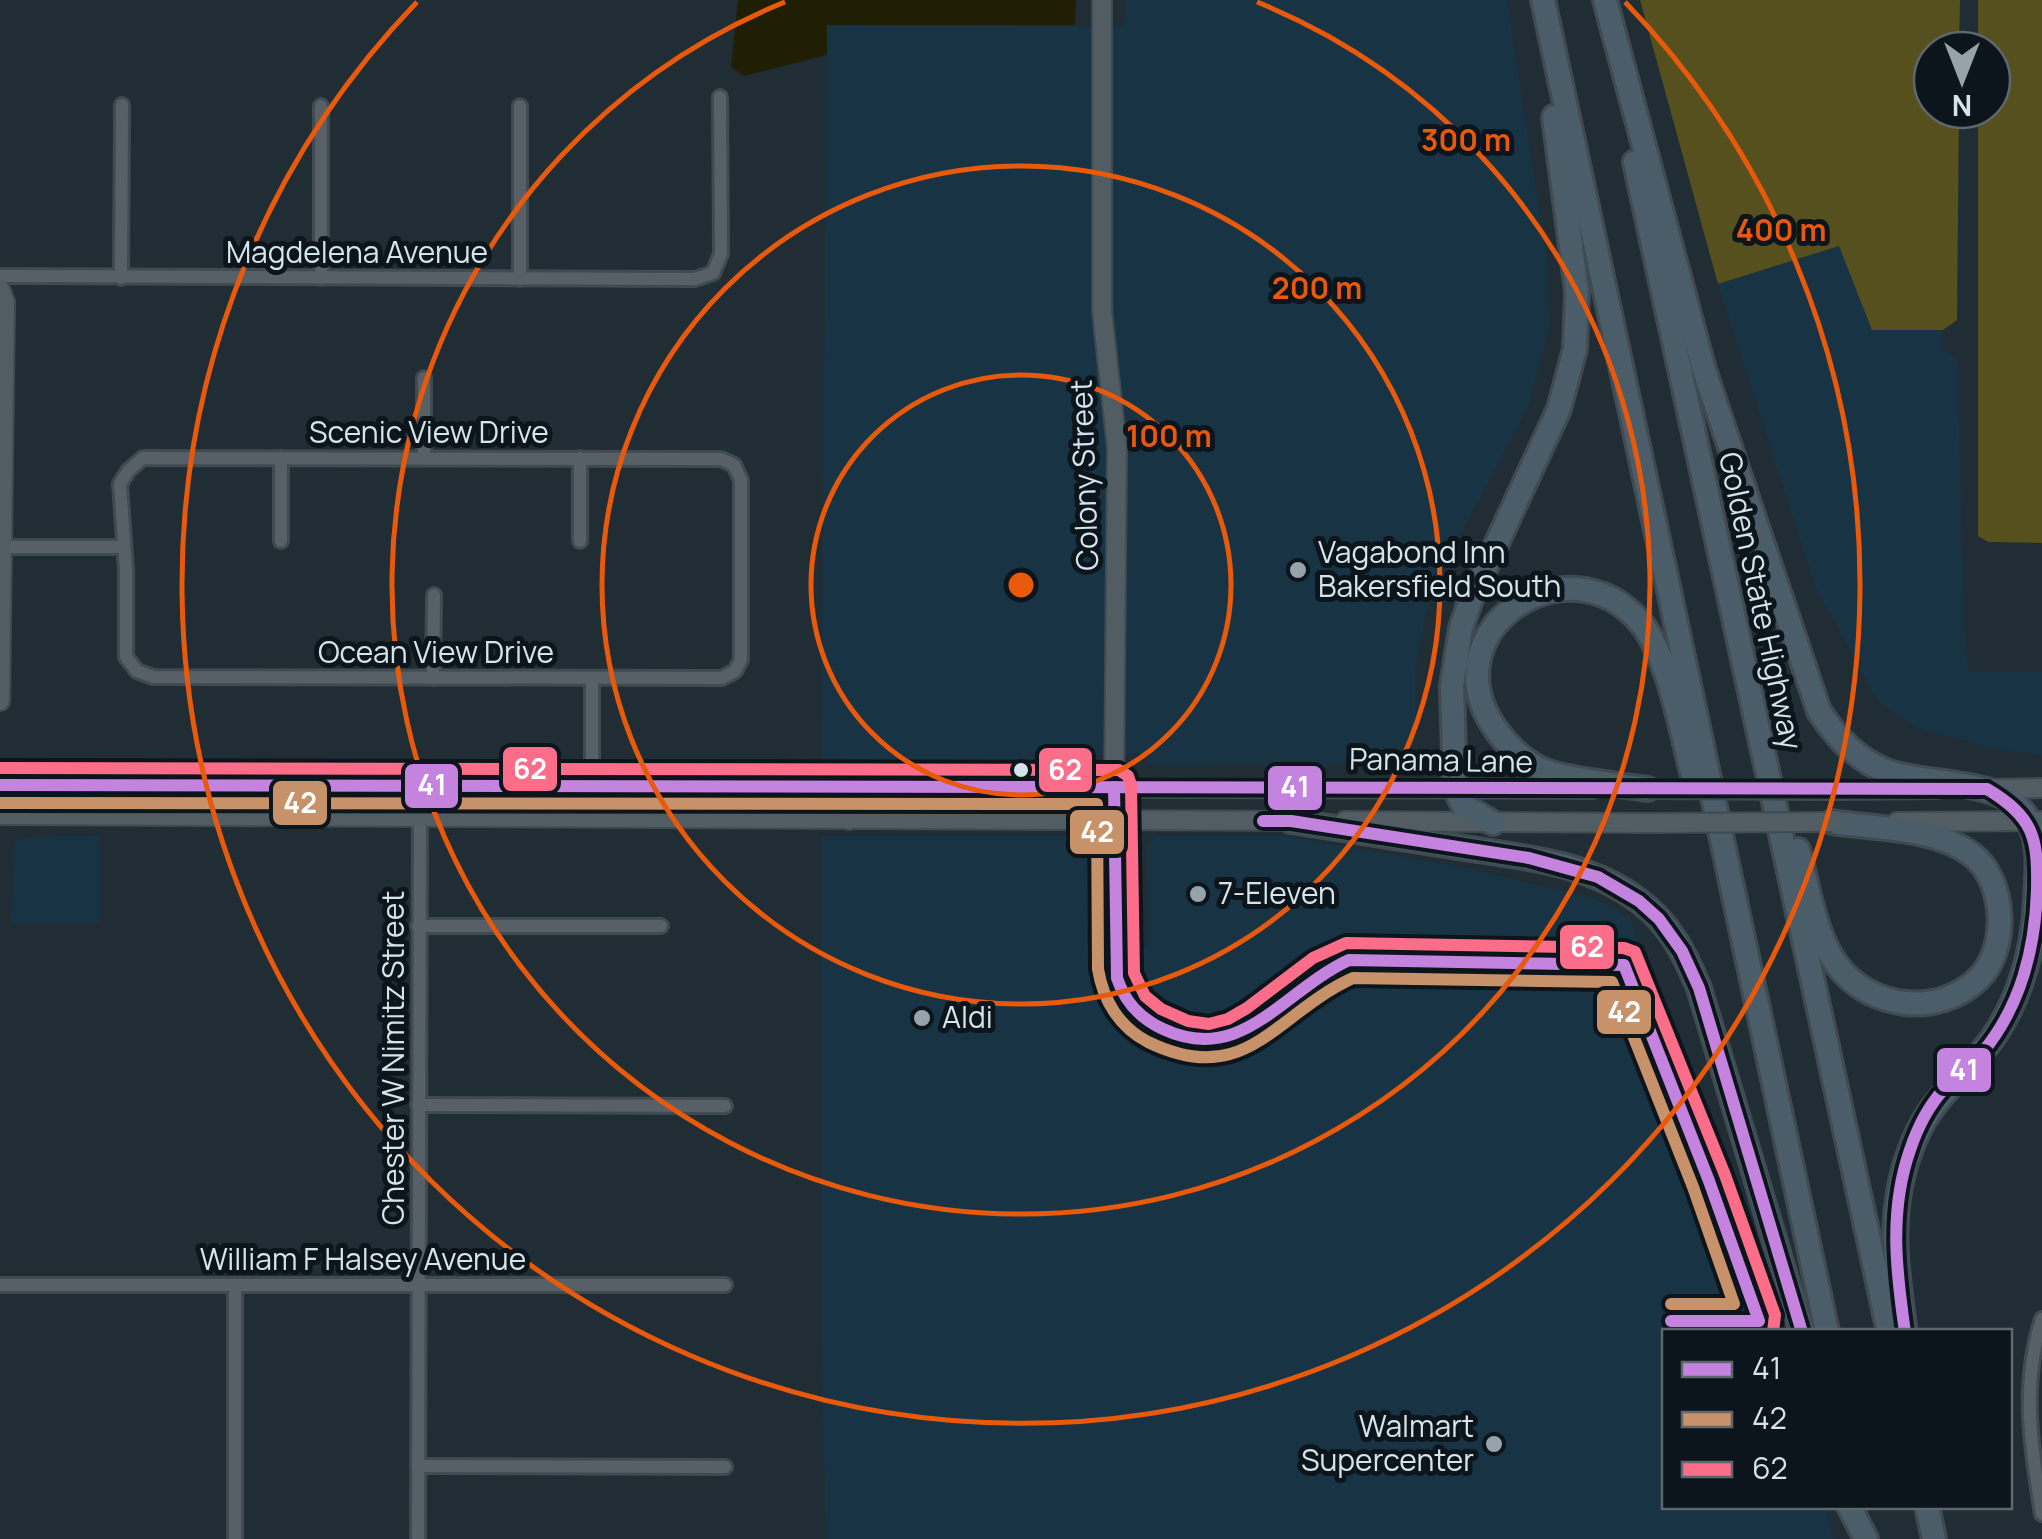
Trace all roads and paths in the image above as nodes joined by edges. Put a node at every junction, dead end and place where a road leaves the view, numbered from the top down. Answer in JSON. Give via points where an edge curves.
{"nodes":[{"id":1,"x":1102,"y":0,"type":"edge"},
{"id":2,"x":1541,"y":0,"type":"edge"},
{"id":3,"x":1603,"y":0,"type":"edge"},
{"id":4,"x":720,"y":97,"type":"dead end"},
{"id":5,"x":122,"y":105,"type":"dead end"},
{"id":6,"x":321,"y":106,"type":"dead end"},
{"id":7,"x":520,"y":106,"type":"dead end"},
{"id":8,"x":0,"y":276,"type":"edge"},
{"id":9,"x":121,"y":278,"type":"junction"},
{"id":10,"x":321,"y":278,"type":"junction"},
{"id":11,"x":520,"y":278,"type":"junction"},
{"id":12,"x":0,"y":289,"type":"edge"},
{"id":13,"x":424,"y":378,"type":"dead end"},
{"id":14,"x":281,"y":458,"type":"junction"},
{"id":15,"x":424,"y":458,"type":"junction"},
{"id":16,"x":580,"y":458,"type":"junction"},
{"id":17,"x":281,"y":541,"type":"dead end"},
{"id":18,"x":580,"y":542,"type":"dead end"},
{"id":19,"x":1,"y":544,"type":"edge"},
{"id":20,"x":123,"y":547,"type":"junction"},
{"id":21,"x":434,"y":595,"type":"dead end"},
{"id":22,"x":1736,"y":632,"type":"junction"},
{"id":23,"x":0,"y":638,"type":"edge"},
{"id":24,"x":734,"y":671,"type":"joint"},
{"id":25,"x":434,"y":678,"type":"junction"},
{"id":26,"x":592,"y":678,"type":"junction"},
{"id":27,"x":0,"y":701,"type":"edge"},
{"id":28,"x":484,"y":784,"type":"junction"},
{"id":29,"x":0,"y":785,"type":"edge"},
{"id":30,"x":592,"y":785,"type":"junction"},
{"id":31,"x":978,"y":786,"type":"junction"},
{"id":32,"x":1114,"y":787,"type":"junction"},
{"id":33,"x":2042,"y":788,"type":"edge"},
{"id":34,"x":1454,"y":789,"type":"junction"},
{"id":35,"x":1648,"y":789,"type":"junction"},
{"id":36,"x":1987,"y":789,"type":"junction"},
{"id":37,"x":0,"y":815,"type":"edge"},
{"id":38,"x":533,"y":817,"type":"junction"},
{"id":39,"x":420,"y":818,"type":"junction"},
{"id":40,"x":849,"y":820,"type":"junction"},
{"id":41,"x":1114,"y":821,"type":"junction"},
{"id":42,"x":1291,"y":821,"type":"junction"},
{"id":43,"x":2036,"y":821,"type":"edge"},
{"id":44,"x":1832,"y":822,"type":"junction"},
{"id":45,"x":1494,"y":823,"type":"junction"},
{"id":46,"x":418,"y":926,"type":"junction"},
{"id":47,"x":661,"y":926,"type":"dead end"},
{"id":48,"x":1116,"y":948,"type":"dead end"},
{"id":49,"x":1753,"y":988,"type":"junction"},
{"id":50,"x":418,"y":1105,"type":"junction"},
{"id":51,"x":725,"y":1106,"type":"dead end"},
{"id":52,"x":0,"y":1285,"type":"edge"},
{"id":53,"x":235,"y":1285,"type":"junction"},
{"id":54,"x":418,"y":1285,"type":"junction"},
{"id":55,"x":725,"y":1285,"type":"dead end"},
{"id":56,"x":2042,"y":1319,"type":"edge"},
{"id":57,"x":1801,"y":1329,"type":"edge"},
{"id":58,"x":1827,"y":1329,"type":"edge"},
{"id":59,"x":1888,"y":1329,"type":"edge"},
{"id":60,"x":1905,"y":1329,"type":"edge"},
{"id":61,"x":418,"y":1466,"type":"junction"},
{"id":62,"x":725,"y":1466,"type":"dead end"},
{"id":63,"x":1851,"y":1509,"type":"edge"},
{"id":64,"x":1866,"y":1509,"type":"edge"},
{"id":65,"x":1931,"y":1509,"type":"edge"},
{"id":66,"x":2042,"y":1514,"type":"edge"},
{"id":67,"x":235,"y":1539,"type":"edge"},
{"id":68,"x":418,"y":1539,"type":"edge"},
{"id":69,"x":1869,"y":1539,"type":"edge"},
{"id":70,"x":1936,"y":1539,"type":"edge"}],
"edges":[{"from":1,"to":32,"type":"main road","name":"Colony Street","via":[[1102,312],[1117,448]]},
{"from":2,"to":34,"type":"highway","via":[[1577,291],[1576,349],[1559,409],[1461,628],[1452,686]]},
{"from":2,"to":49,"type":"highway"},
{"from":3,"to":22,"type":"highway","name":"Golden State Highway"},
{"from":3,"to":36,"type":"highway","via":[[1704,370],[1819,711],[1846,746],[1884,770]]},
{"from":4,"to":11,"type":"street","name":"Magdelena Avenue","via":[[721,254],[713,272],[695,279]]},
{"from":5,"to":9,"type":"street"},
{"from":6,"to":10,"type":"street"},
{"from":7,"to":11,"type":"street"},
{"from":8,"to":9,"type":"street","name":"Magdelena Avenue"},
{"from":9,"to":10,"type":"street","name":"Magdelena Avenue"},
{"from":10,"to":11,"type":"street","name":"Magdelena Avenue"},
{"from":12,"to":19,"type":"main road"},
{"from":13,"to":15,"type":"street"},
{"from":14,"to":15,"type":"street","name":"Scenic View Drive"},
{"from":14,"to":17,"type":"street"},
{"from":14,"to":20,"type":"street","name":"Scenic View Drive","via":[[142,458],[120,484]]},
{"from":15,"to":16,"type":"street","name":"Scenic View Drive"},
{"from":16,"to":18,"type":"street"},
{"from":16,"to":24,"type":"street","name":"Scenic View Drive","via":[[721,459],[734,466],[741,480],[741,660]]},
{"from":19,"to":20,"type":"street"},
{"from":19,"to":23,"type":"main road"},
{"from":20,"to":25,"type":"street","name":"Ocean View Drive","via":[[126,657],[137,671],[152,677]]},
{"from":21,"to":25,"type":"street"},
{"from":22,"to":44,"type":"highway","via":[[1821,931],[1836,963],[1875,996],[1910,1004],[1946,998],[1982,976],[1995,944],[2000,902],[1982,863],[1946,839]]},
{"from":22,"to":59,"type":"highway","name":"Golden State Highway"},
{"from":23,"to":27,"type":"main road"},
{"from":24,"to":26,"type":"street","name":"Ocean View Drive","via":[[722,678]]},
{"from":25,"to":26,"type":"street","name":"Ocean View Drive"},
{"from":26,"to":30,"type":"street"},
{"from":28,"to":29,"type":"main road","name":"Panama Lane"},
{"from":28,"to":30,"type":"main road","name":"Panama Lane"},
{"from":28,"to":39,"type":"main road","via":[[430,802]]},
{"from":30,"to":31,"type":"main road","name":"Panama Lane"},
{"from":30,"to":38,"type":"main road","via":[[587,797],[554,803]]},
{"from":31,"to":32,"type":"main road","name":"Panama Lane"},
{"from":31,"to":40,"type":"main road","via":[[938,801],[862,802]]},
{"from":32,"to":34,"type":"main road","name":"Panama Lane"},
{"from":32,"to":41,"type":"street","name":"Colony Street"},
{"from":33,"to":36,"type":"main road","name":"Panama Lane"},
{"from":34,"to":35,"type":"main road","name":"Panama Lane"},
{"from":34,"to":45,"type":"highway","via":[[1463,804]]},
{"from":35,"to":36,"type":"main road","name":"Panama Lane","bridge":true},
{"from":35,"to":49,"type":"highway","via":[[1545,770],[1506,743],[1485,714],[1478,684],[1486,636],[1510,609],[1542,593],[1593,592],[1624,607],[1650,634]]},
{"from":36,"to":43,"type":"highway"},
{"from":37,"to":39,"type":"main road","name":"Panama Lane"},
{"from":38,"to":39,"type":"main road","name":"Panama Lane"},
{"from":38,"to":40,"type":"main road","name":"Panama Lane"},
{"from":39,"to":46,"type":"street","name":"Chester W Nimitz Street"},
{"from":40,"to":41,"type":"main road","name":"Panama Lane"},
{"from":41,"to":42,"type":"main road","name":"Panama Lane"},
{"from":41,"to":48,"type":"main road","name":"Colony Street"},
{"from":42,"to":45,"type":"main road","name":"Panama Lane"},
{"from":42,"to":57,"type":"highway","via":[[1553,862],[1615,885],[1660,920],[1699,988]]},
{"from":43,"to":44,"type":"main road","name":"Panama Lane"},
{"from":43,"to":60,"type":"highway","via":[[2034,936],[2025,970],[1982,1052],[1922,1122],[1902,1176],[1894,1233]]},
{"from":44,"to":45,"type":"main road","name":"Panama Lane","bridge":true},
{"from":46,"to":47,"type":"street"},
{"from":46,"to":50,"type":"street","name":"Chester W Nimitz Street"},
{"from":49,"to":58,"type":"highway"},
{"from":50,"to":51,"type":"street"},
{"from":50,"to":54,"type":"street","name":"Chester W Nimitz Street"},
{"from":52,"to":53,"type":"street","name":"William F Halsey Avenue"},
{"from":53,"to":54,"type":"street","name":"William F Halsey Avenue"},
{"from":53,"to":67,"type":"street"},
{"from":54,"to":55,"type":"street","name":"William F Halsey Avenue"},
{"from":54,"to":61,"type":"street","name":"Chester W Nimitz Street"},
{"from":56,"to":66,"type":"street","via":[[2028,1420]]},
{"from":61,"to":62,"type":"street"},
{"from":61,"to":68,"type":"street","name":"Chester W Nimitz Street"},
{"from":63,"to":69,"type":"highway"},
{"from":64,"to":69,"type":"highway"},
{"from":65,"to":70,"type":"highway"}]}
